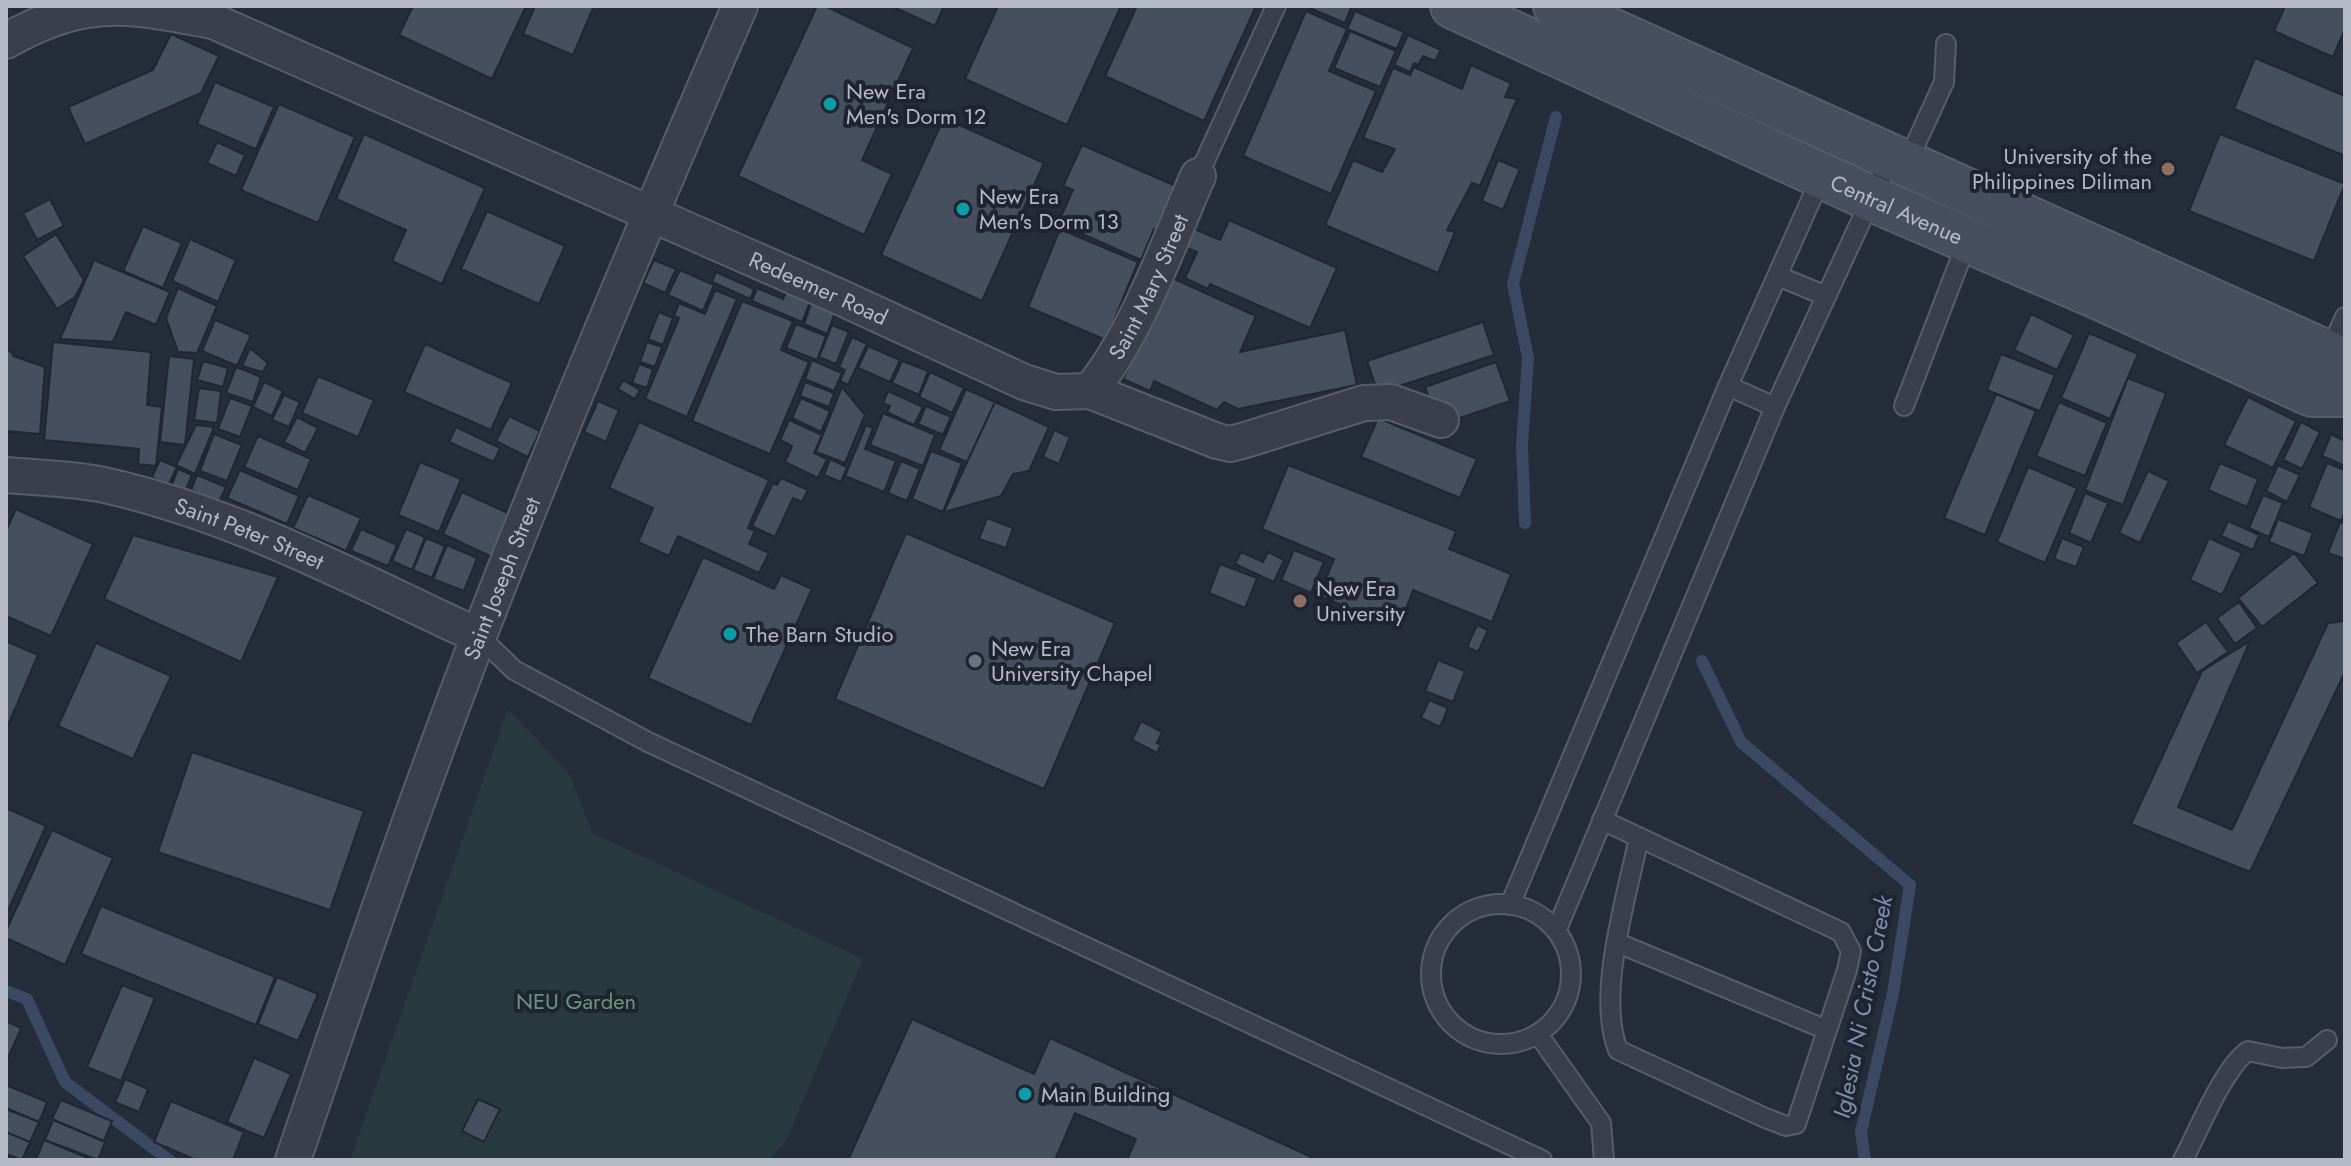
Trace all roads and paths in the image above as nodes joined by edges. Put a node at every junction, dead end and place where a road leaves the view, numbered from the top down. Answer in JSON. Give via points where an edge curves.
{"nodes":[{"id":1,"x":740,"y":6,"type":"edge"},
{"id":2,"x":1276,"y":6,"type":"edge"},
{"id":3,"x":1453,"y":6,"type":"edge"},
{"id":4,"x":1556,"y":6,"type":"edge"},
{"id":5,"x":6,"y":41,"type":"edge"},
{"id":6,"x":1946,"y":44,"type":"dead end"},
{"id":7,"x":1832,"y":155,"type":"junction"},
{"id":8,"x":1899,"y":160,"type":"junction"},
{"id":9,"x":1198,"y":176,"type":"joint"},
{"id":10,"x":1870,"y":198,"type":"junction"},
{"id":11,"x":650,"y":215,"type":"junction"},
{"id":12,"x":1962,"y":255,"type":"dead end"},
{"id":13,"x":1778,"y":276,"type":"junction"},
{"id":14,"x":1826,"y":296,"type":"junction"},
{"id":15,"x":2331,"y":369,"type":"edge"},
{"id":16,"x":1728,"y":386,"type":"junction"},
{"id":17,"x":1090,"y":391,"type":"junction"},
{"id":18,"x":1904,"y":406,"type":"dead end"},
{"id":19,"x":1775,"y":407,"type":"junction"},
{"id":20,"x":1441,"y":420,"type":"dead end"},
{"id":21,"x":6,"y":475,"type":"edge"},
{"id":22,"x":479,"y":636,"type":"junction"},
{"id":23,"x":1602,"y":820,"type":"junction"},
{"id":24,"x":1639,"y":837,"type":"junction"},
{"id":25,"x":1510,"y":905,"type":"junction"},
{"id":26,"x":1557,"y":929,"type":"junction"},
{"id":27,"x":1618,"y":943,"type":"junction"},
{"id":28,"x":1827,"y":1030,"type":"junction"},
{"id":29,"x":1538,"y":1034,"type":"junction"},
{"id":30,"x":2327,"y":1040,"type":"dead end"},
{"id":31,"x":293,"y":1160,"type":"edge"},
{"id":32,"x":1542,"y":1160,"type":"edge"},
{"id":33,"x":1604,"y":1160,"type":"edge"},
{"id":34,"x":2183,"y":1160,"type":"edge"}],
"edges":[{"from":1,"to":11,"type":"street","name":"Saint Joseph Street"},
{"from":2,"to":9,"type":"lane"},
{"from":3,"to":7,"type":"main road","name":"Central Avenue"},
{"from":4,"to":7,"type":"main road","name":"Central Avenue"},
{"from":5,"to":11,"type":"street","name":"Redeemer Road","via":[[88,10],[148,9],[213,21]]},
{"from":6,"to":8,"type":"lane","via":[[1944,82]]},
{"from":7,"to":8,"type":"main road","name":"Central Avenue"},
{"from":7,"to":10,"type":"main road","name":"Central Avenue"},
{"from":7,"to":13,"type":"lane"},
{"from":8,"to":10,"type":"lane"},
{"from":8,"to":15,"type":"main road","name":"Central Avenue"},
{"from":9,"to":17,"type":"street","name":"Saint Mary Street","via":[[1125,339]]},
{"from":10,"to":14,"type":"lane"},
{"from":10,"to":15,"type":"main road","name":"Central Avenue","via":[[2097,296]]},
{"from":11,"to":17,"type":"street","name":"Redeemer Road","via":[[1024,382],[1056,392]]},
{"from":11,"to":22,"type":"street","name":"Saint Joseph Street"},
{"from":12,"to":18,"type":"lane"},
{"from":13,"to":14,"type":"lane"},
{"from":13,"to":16,"type":"lane"},
{"from":14,"to":19,"type":"lane"},
{"from":16,"to":19,"type":"lane"},
{"from":16,"to":25,"type":"lane"},
{"from":17,"to":20,"type":"street","name":"Redeemer Road","via":[[1230,444],[1364,403],[1391,402]]},
{"from":19,"to":23,"type":"lane"},
{"from":21,"to":22,"type":"street","name":"Saint Peter Street","via":[[101,484],[193,509]]},
{"from":22,"to":31,"type":"street","name":"Saint Joseph Street","via":[[378,908]]},
{"from":22,"to":32,"type":"lane","via":[[514,670],[648,742]]},
{"from":23,"to":24,"type":"lane"},
{"from":23,"to":26,"type":"lane"},
{"from":24,"to":27,"type":"lane"},
{"from":24,"to":28,"type":"lane","via":[[1841,932],[1851,951]]},
{"from":25,"to":26,"type":"lane","via":[[1542,916]]},
{"from":25,"to":29,"type":"lane","via":[[1484,905],[1449,926],[1434,952],[1430,982],[1446,1018],[1479,1041],[1499,1045]]},
{"from":26,"to":29,"type":"lane","via":[[1572,966],[1571,986],[1565,1006]]},
{"from":27,"to":28,"type":"lane"},
{"from":27,"to":28,"type":"lane","via":[[1610,985],[1611,1031],[1618,1050],[1763,1117],[1786,1126],[1796,1124]]},
{"from":29,"to":33,"type":"lane","via":[[1601,1123]]},
{"from":30,"to":34,"type":"lane","via":[[2306,1057],[2248,1051],[2243,1055]]}]}
